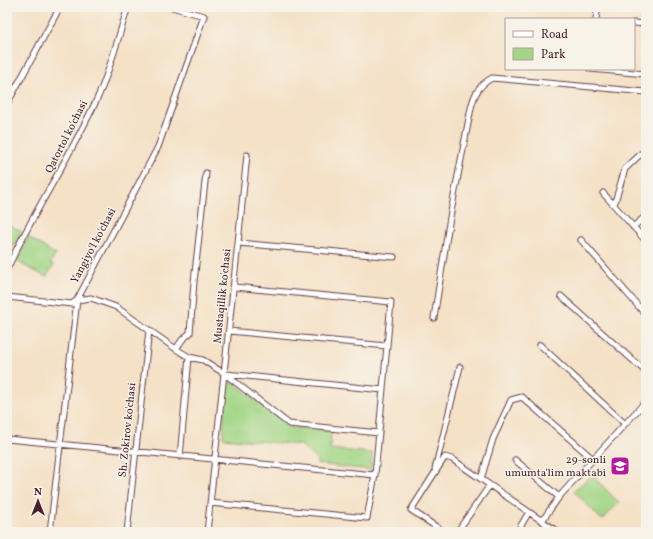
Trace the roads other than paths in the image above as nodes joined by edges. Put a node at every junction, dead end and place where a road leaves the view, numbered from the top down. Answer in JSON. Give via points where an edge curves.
{"nodes":[{"id":1,"x":60,"y":7,"type":"edge"},
{"id":2,"x":128,"y":7,"type":"edge"},
{"id":3,"x":172,"y":7,"type":"edge"},
{"id":4,"x":598,"y":7,"type":"edge"},
{"id":5,"x":596,"y":18,"type":"edge"},
{"id":6,"x":635,"y":23,"type":"edge"},
{"id":7,"x":646,"y":24,"type":"edge"},
{"id":8,"x":601,"y":70,"type":"edge"},
{"id":9,"x":646,"y":74,"type":"edge"},
{"id":10,"x":646,"y":92,"type":"edge"},
{"id":11,"x":7,"y":104,"type":"edge"},
{"id":12,"x":646,"y":149,"type":"edge"},
{"id":13,"x":247,"y":155,"type":"dead end"},
{"id":14,"x":206,"y":173,"type":"dead end"},
{"id":15,"x":603,"y":193,"type":"dead end"},
{"id":16,"x":614,"y":205,"type":"junction"},
{"id":17,"x":646,"y":216,"type":"edge"},
{"id":18,"x":634,"y":227,"type":"junction"},
{"id":19,"x":581,"y":240,"type":"dead end"},
{"id":20,"x":646,"y":241,"type":"edge"},
{"id":21,"x":238,"y":243,"type":"junction"},
{"id":22,"x":394,"y":257,"type":"dead end"},
{"id":23,"x":7,"y":269,"type":"edge"},
{"id":24,"x":234,"y":287,"type":"junction"},
{"id":25,"x":7,"y":296,"type":"edge"},
{"id":26,"x":562,"y":296,"type":"dead end"},
{"id":27,"x":77,"y":300,"type":"junction"},
{"id":28,"x":646,"y":315,"type":"edge"},
{"id":29,"x":434,"y":318,"type":"dead end"},
{"id":30,"x":149,"y":330,"type":"junction"},
{"id":31,"x":229,"y":331,"type":"junction"},
{"id":32,"x":540,"y":345,"type":"dead end"},
{"id":33,"x":387,"y":346,"type":"junction"},
{"id":34,"x":176,"y":349,"type":"junction"},
{"id":35,"x":189,"y":357,"type":"junction"},
{"id":36,"x":460,"y":367,"type":"dead end"},
{"id":37,"x":646,"y":372,"type":"edge"},
{"id":38,"x":225,"y":374,"type":"junction"},
{"id":39,"x":383,"y":390,"type":"junction"},
{"id":40,"x":646,"y":401,"type":"edge"},
{"id":41,"x":624,"y":423,"type":"junction"},
{"id":42,"x":379,"y":433,"type":"junction"},
{"id":43,"x":7,"y":439,"type":"edge"},
{"id":44,"x":60,"y":445,"type":"junction"},
{"id":45,"x":136,"y":453,"type":"junction"},
{"id":46,"x":180,"y":457,"type":"junction"},
{"id":47,"x":592,"y":459,"type":"junction"},
{"id":48,"x":215,"y":460,"type":"junction"},
{"id":49,"x":515,"y":460,"type":"dead end"},
{"id":50,"x":434,"y":474,"type":"junction"},
{"id":51,"x":374,"y":475,"type":"junction"},
{"id":52,"x":481,"y":479,"type":"junction"},
{"id":53,"x":490,"y":485,"type":"junction"},
{"id":54,"x":559,"y":497,"type":"junction"},
{"id":55,"x":210,"y":503,"type":"junction"},
{"id":56,"x":529,"y":512,"type":"junction"},
{"id":57,"x":542,"y":521,"type":"junction"},
{"id":58,"x":50,"y":532,"type":"edge"},
{"id":59,"x":127,"y":532,"type":"edge"},
{"id":60,"x":207,"y":532,"type":"edge"},
{"id":61,"x":444,"y":532,"type":"edge"},
{"id":62,"x":457,"y":532,"type":"edge"},
{"id":63,"x":517,"y":532,"type":"edge"},
{"id":64,"x":558,"y":532,"type":"edge"}],
"edges":[{"from":1,"to":11,"type":"street"},
{"from":2,"to":23,"type":"street","name":"Qatortol ko'chasi","via":[[98,98]]},
{"from":3,"to":27,"type":"street","name":"Yangiyo'l ko'chasi","via":[[204,16],[158,147]]},
{"from":4,"to":5,"type":"street"},
{"from":6,"to":7,"type":"street"},
{"from":8,"to":9,"type":"street"},
{"from":10,"to":29,"type":"street","via":[[492,78],[483,83],[472,100]]},
{"from":12,"to":16,"type":"street","via":[[625,168]]},
{"from":13,"to":21,"type":"street"},
{"from":14,"to":34,"type":"street","via":[[190,333]]},
{"from":15,"to":16,"type":"street"},
{"from":16,"to":18,"type":"street"},
{"from":17,"to":18,"type":"street"},
{"from":18,"to":20,"type":"street"},
{"from":19,"to":28,"type":"street"},
{"from":21,"to":22,"type":"street","name":"Mustaqillik ko'chasi"},
{"from":21,"to":24,"type":"street","name":"Mustaqillik ko'chasi"},
{"from":24,"to":31,"type":"street","name":"Mustaqillik ko'chasi"},
{"from":24,"to":33,"type":"street","via":[[391,302]]},
{"from":25,"to":27,"type":"street","via":[[72,304]]},
{"from":26,"to":37,"type":"street"},
{"from":27,"to":30,"type":"street","via":[[91,298],[116,307]]},
{"from":27,"to":44,"type":"street","name":"Yangiyo'l ko'chasi"},
{"from":30,"to":34,"type":"street"},
{"from":30,"to":45,"type":"street","name":"Sh. Zokirov ko'chasi"},
{"from":31,"to":33,"type":"street"},
{"from":31,"to":38,"type":"street","name":"Mustaqillik ko'chasi"},
{"from":32,"to":41,"type":"street"},
{"from":33,"to":39,"type":"street"},
{"from":34,"to":35,"type":"street"},
{"from":35,"to":38,"type":"street","via":[[203,360]]},
{"from":35,"to":46,"type":"street"},
{"from":36,"to":50,"type":"street"},
{"from":38,"to":39,"type":"street"},
{"from":38,"to":42,"type":"street","via":[[289,424]]},
{"from":38,"to":48,"type":"street","name":"Mustaqillik ko'chasi"},
{"from":39,"to":42,"type":"street"},
{"from":40,"to":41,"type":"street"},
{"from":41,"to":47,"type":"street"},
{"from":42,"to":51,"type":"street"},
{"from":43,"to":44,"type":"street"},
{"from":44,"to":45,"type":"street"},
{"from":44,"to":58,"type":"street","name":"Yangiyo'l ko'chasi"},
{"from":45,"to":46,"type":"street"},
{"from":45,"to":59,"type":"street","name":"Sh. Zokirov ko'chasi"},
{"from":46,"to":48,"type":"street"},
{"from":47,"to":52,"type":"street","via":[[522,397],[511,400],[492,439]]},
{"from":47,"to":54,"type":"street"},
{"from":48,"to":51,"type":"street"},
{"from":48,"to":55,"type":"street","name":"Mustaqillik ko'chasi"},
{"from":49,"to":54,"type":"street"},
{"from":50,"to":52,"type":"street","via":[[445,457]]},
{"from":50,"to":61,"type":"street","via":[[411,510]]},
{"from":51,"to":55,"type":"street","via":[[367,518]]},
{"from":52,"to":53,"type":"street"},
{"from":53,"to":56,"type":"street"},
{"from":53,"to":62,"type":"street"},
{"from":54,"to":57,"type":"street"},
{"from":55,"to":60,"type":"street","name":"Mustaqillik ko'chasi"},
{"from":56,"to":57,"type":"street"},
{"from":56,"to":63,"type":"street"},
{"from":57,"to":64,"type":"street"}]}
